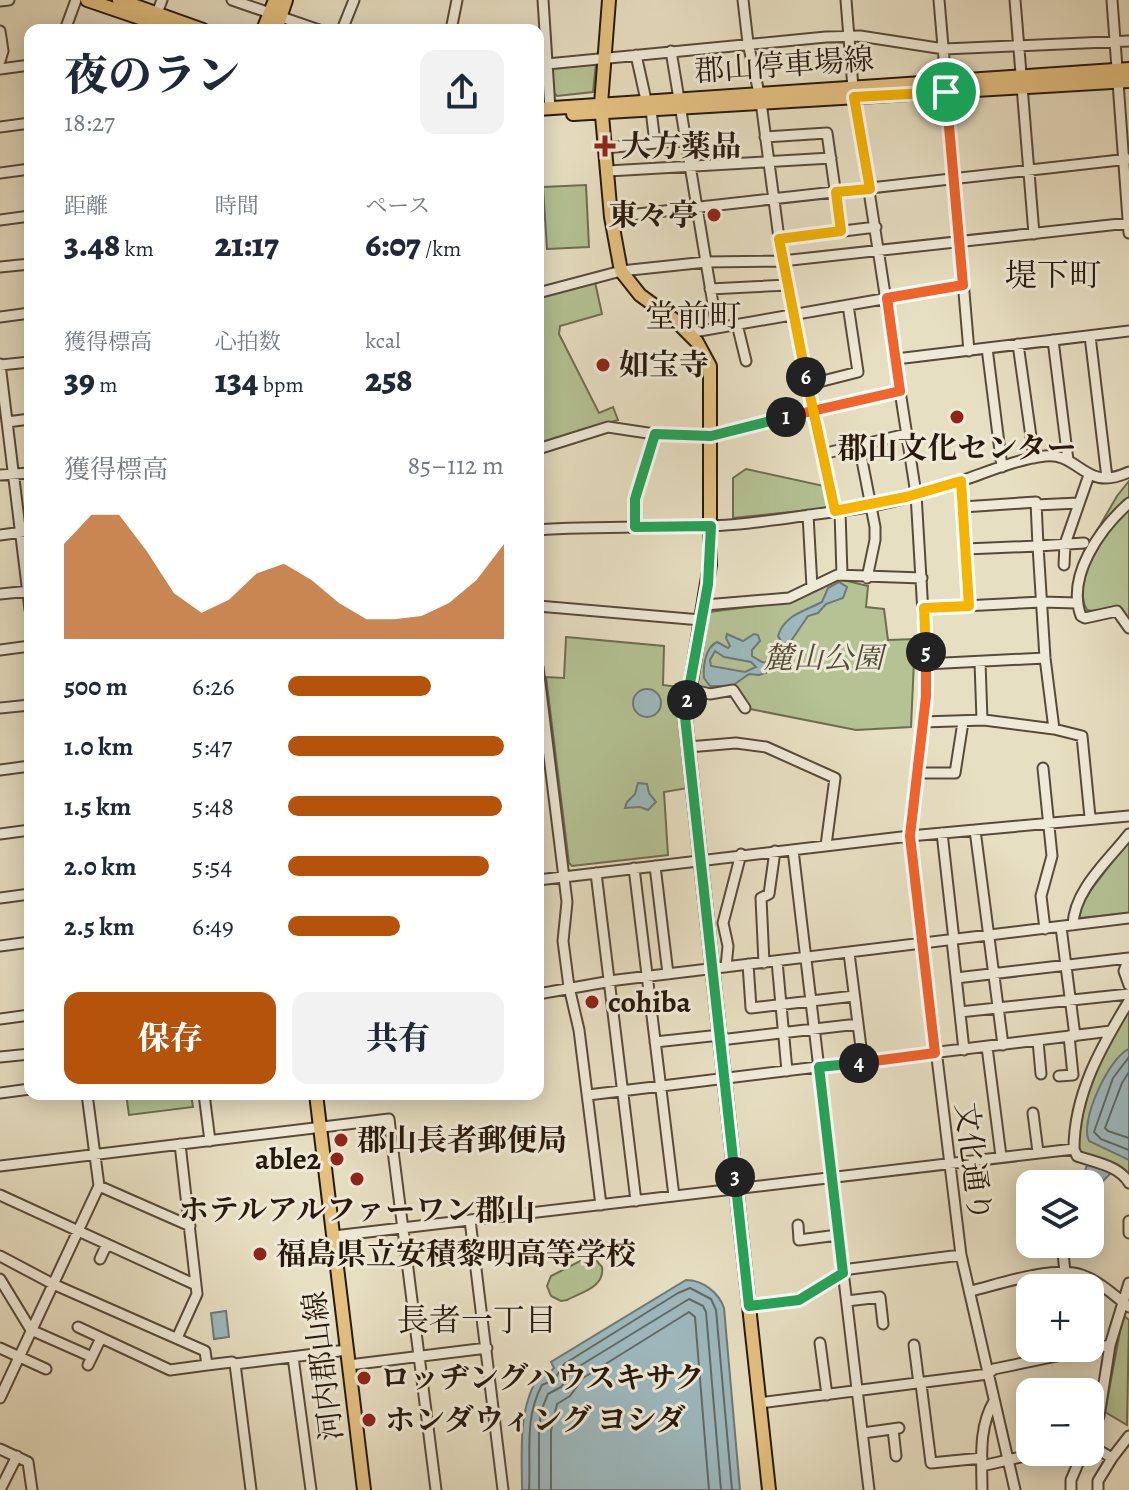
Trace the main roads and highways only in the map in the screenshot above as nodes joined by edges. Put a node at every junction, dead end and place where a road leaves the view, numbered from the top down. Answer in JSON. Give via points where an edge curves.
{"nodes":[{"id":1,"x":87,"y":0,"type":"edge"},
{"id":2,"x":119,"y":0,"type":"edge"},
{"id":3,"x":286,"y":0,"type":"edge"},
{"id":4,"x":609,"y":0,"type":"edge"},
{"id":5,"x":275,"y":9,"type":"edge"},
{"id":6,"x":157,"y":24,"type":"edge"},
{"id":7,"x":187,"y":24,"type":"edge"},
{"id":8,"x":1123,"y":76,"type":"edge"},
{"id":9,"x":601,"y":108,"type":"junction"},
{"id":10,"x":544,"y":111,"type":"edge"},
{"id":11,"x":317,"y":1100,"type":"edge"},
{"id":12,"x":364,"y":1490,"type":"edge"},
{"id":13,"x":769,"y":1490,"type":"edge"}],
"edges":[{"from":1,"to":6,"type":"main road"},
{"from":2,"to":7,"type":"main road"},
{"from":3,"to":5,"type":"main road"},
{"from":4,"to":9,"type":"main road"},
{"from":8,"to":9,"type":"main road","name":"郡山停車場線"},
{"from":9,"to":10,"type":"main road","name":"郡山停車場線"},
{"from":9,"to":13,"type":"main road","via":[[621,271],[640,295],[697,342],[710,366],[710,565],[685,710],[700,860],[720,968],[720,1037]]},
{"from":11,"to":12,"type":"main road","name":"河内郡山線"}]}
